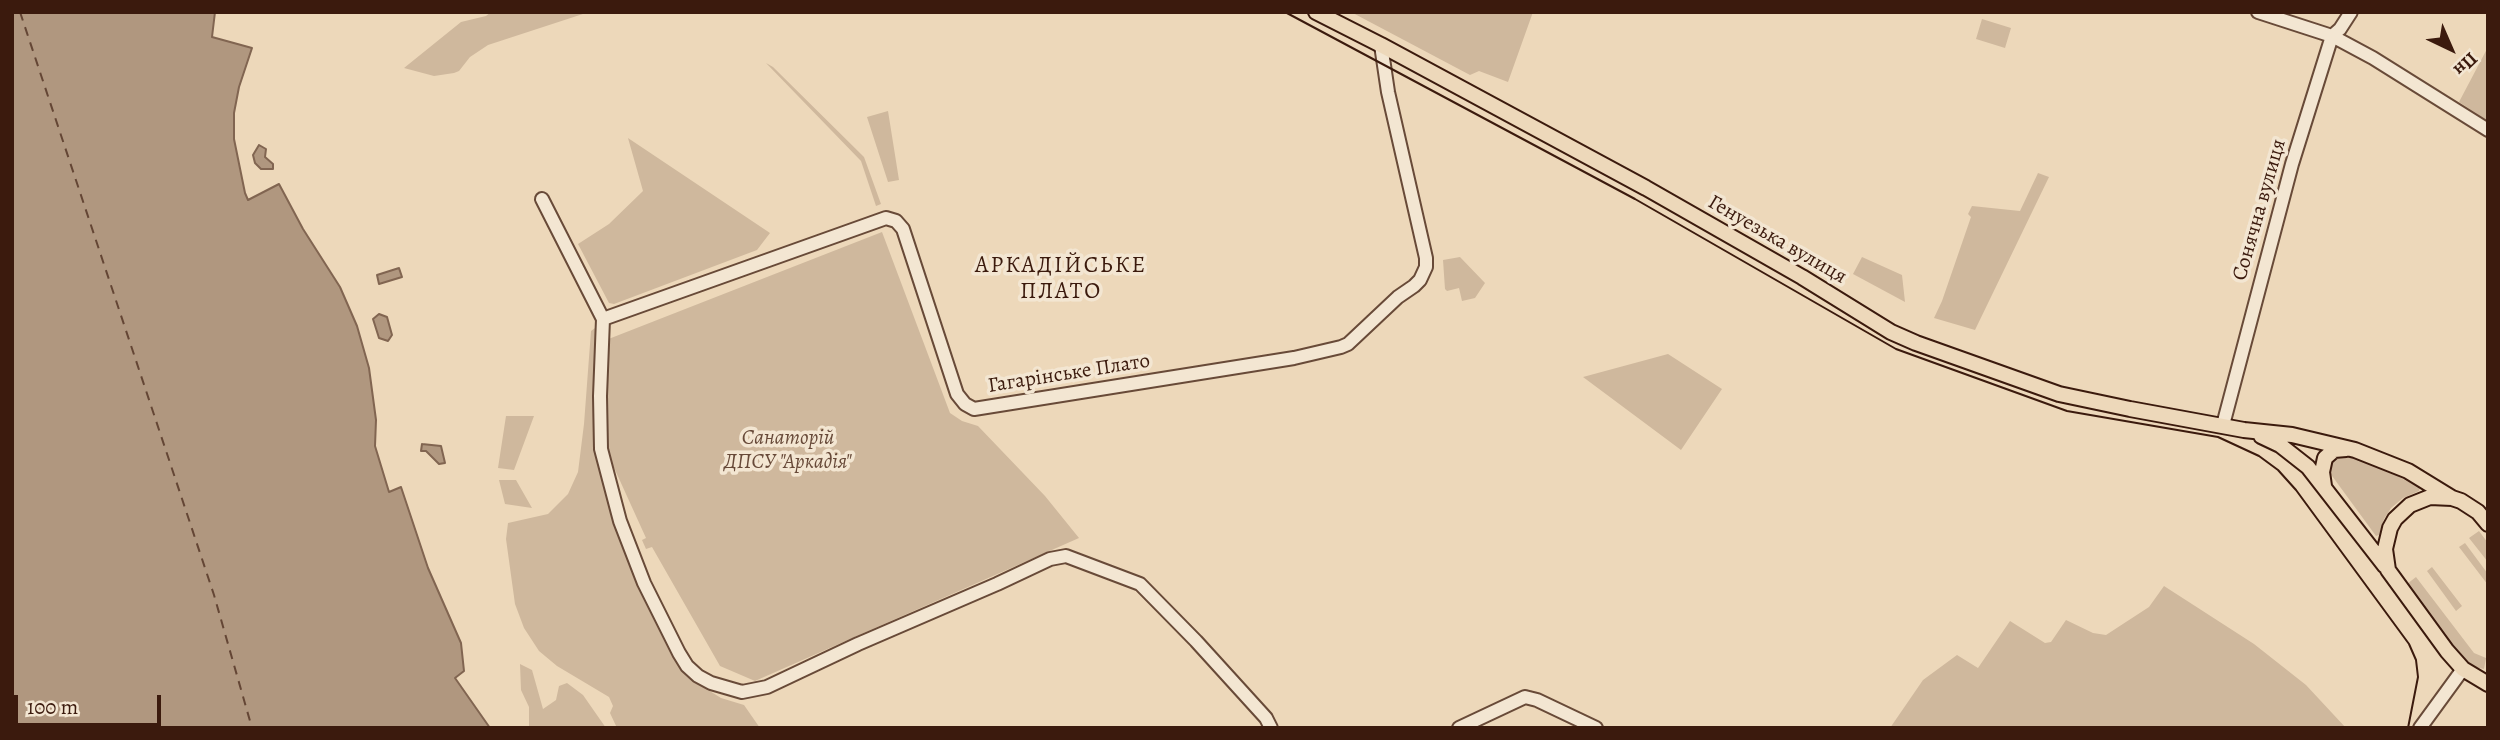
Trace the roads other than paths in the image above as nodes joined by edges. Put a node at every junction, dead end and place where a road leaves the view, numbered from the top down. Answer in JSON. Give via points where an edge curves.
{"nodes":[{"id":1,"x":1316,"y":12,"type":"edge"},
{"id":2,"x":2258,"y":12,"type":"edge"},
{"id":3,"x":2351,"y":12,"type":"edge"},
{"id":4,"x":2332,"y":36,"type":"junction"},
{"id":5,"x":1381,"y":45,"type":"junction"},
{"id":6,"x":2488,"y":130,"type":"edge"},
{"id":7,"x":542,"y":199,"type":"dead end"},
{"id":8,"x":603,"y":319,"type":"junction"},
{"id":9,"x":2223,"y":425,"type":"junction"},
{"id":10,"x":2244,"y":429,"type":"junction"},
{"id":11,"x":2355,"y":450,"type":"junction"},
{"id":12,"x":2324,"y":487,"type":"junction"},
{"id":13,"x":2452,"y":498,"type":"junction"},
{"id":14,"x":2487,"y":521,"type":"edge"},
{"id":15,"x":2388,"y":570,"type":"junction"},
{"id":16,"x":2463,"y":669,"type":"junction"},
{"id":17,"x":2484,"y":681,"type":"edge"},
{"id":18,"x":1271,"y":728,"type":"edge"},
{"id":19,"x":1459,"y":728,"type":"edge"},
{"id":20,"x":1597,"y":728,"type":"edge"},
{"id":21,"x":2420,"y":728,"type":"edge"}],
"edges":[{"from":1,"to":5,"type":"main road","name":"Генуезька вулиця"},
{"from":2,"to":4,"type":"street"},
{"from":3,"to":4,"type":"street","name":"Сонячна вулиця"},
{"from":4,"to":6,"type":"street"},
{"from":4,"to":9,"type":"street","name":"Сонячна вулиця","via":[[2292,164]]},
{"from":5,"to":8,"type":"street","name":"Гагарінське Плато","via":[[1426,267],[1414,286],[1341,347],[974,409],[957,394],[903,229],[886,218]]},
{"from":5,"to":9,"type":"main road","name":"Генуезька вулиця","via":[[1657,194],[1891,332],[2059,394]]},
{"from":7,"to":8,"type":"street"},
{"from":8,"to":18,"type":"street","via":[[601,449],[620,522],[644,583],[687,666],[698,676],[753,692],[1050,559],[1066,556],[1140,584]]},
{"from":9,"to":10,"type":"main road","name":"Генуезька вулиця"},
{"from":10,"to":11,"type":"main road","name":"Генуезька вулиця"},
{"from":10,"to":12,"type":"main road","name":"Генуезька вулиця","via":[[2296,456]]},
{"from":11,"to":12,"type":"main road","via":[[2334,450],[2327,455],[2322,466]]},
{"from":11,"to":13,"type":"main road","name":"Генуезька вулиця","via":[[2408,471]]},
{"from":12,"to":15,"type":"main road","name":"Генуезька вулиця"},
{"from":13,"to":14,"type":"main road","name":"Генуезька вулиця"},
{"from":13,"to":15,"type":"main road","via":[[2420,500],[2395,519],[2386,538]]},
{"from":15,"to":16,"type":"main road","name":"Генуезька вулиця"},
{"from":16,"to":17,"type":"main road","name":"Генуезька вулиця"},
{"from":16,"to":21,"type":"street"},
{"from":19,"to":20,"type":"street","via":[[1525,697]]}]}
